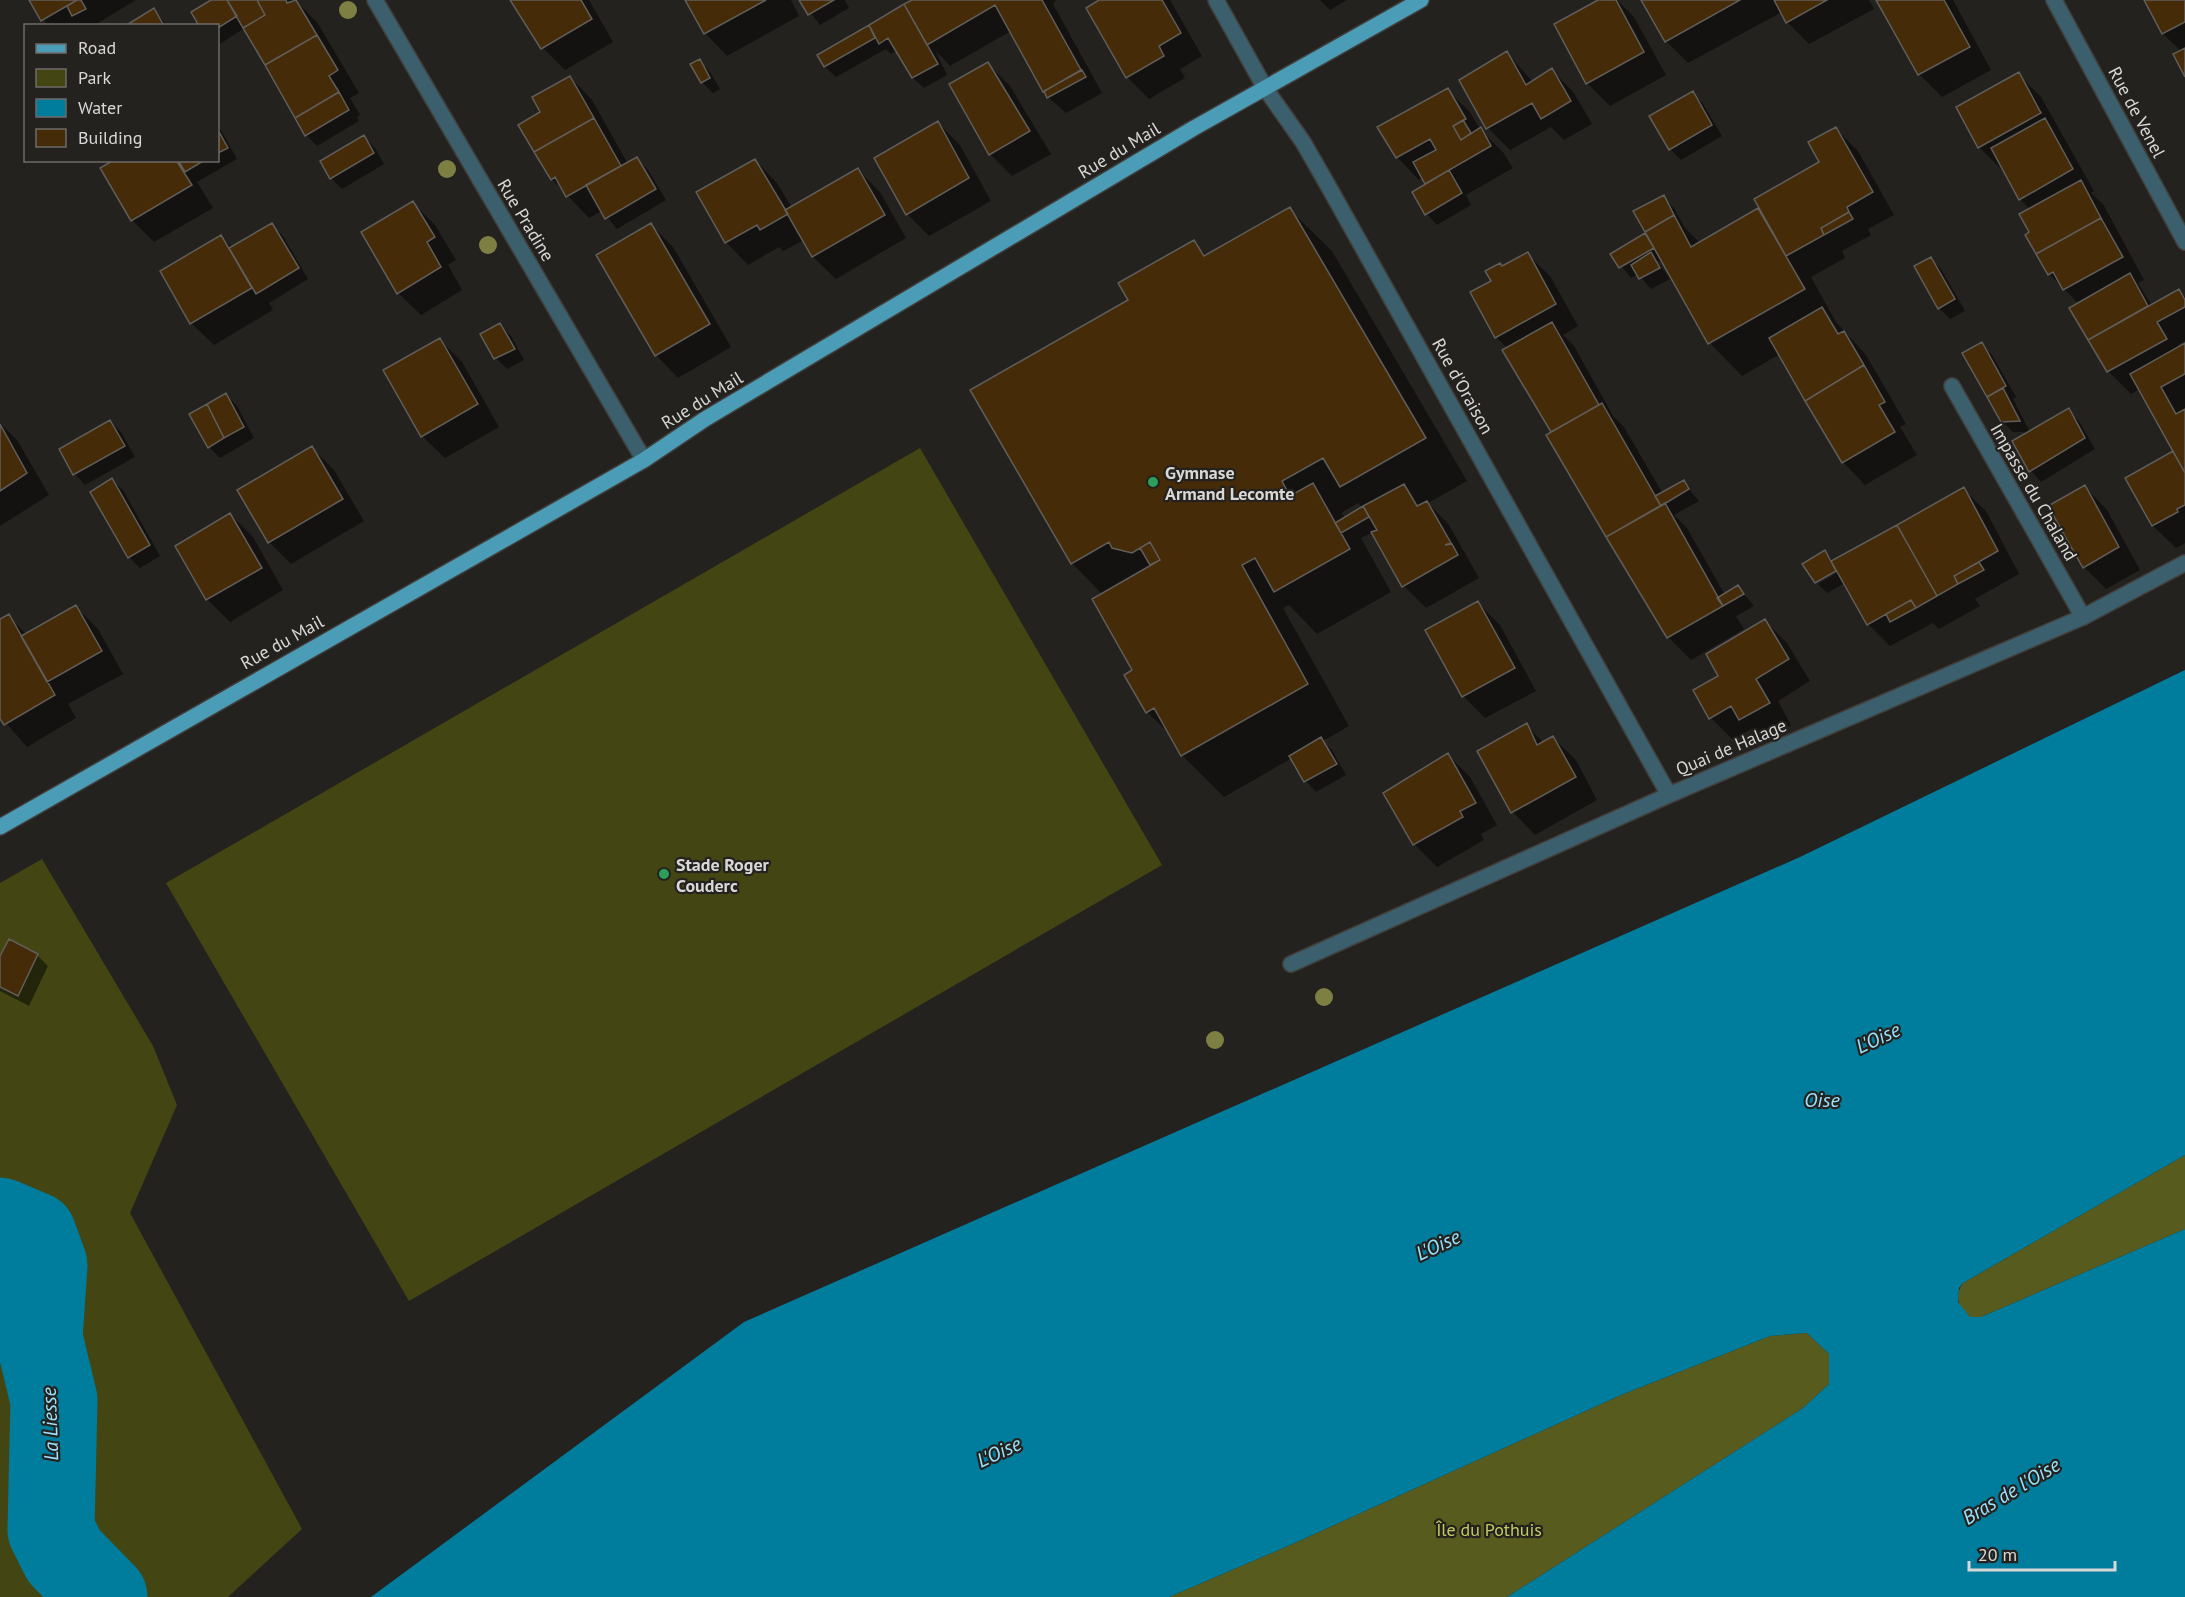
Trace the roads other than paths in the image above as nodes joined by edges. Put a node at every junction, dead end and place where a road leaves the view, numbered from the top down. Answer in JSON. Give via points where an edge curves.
{"nodes":[{"id":1,"x":375,"y":0,"type":"edge"},
{"id":2,"x":1216,"y":0,"type":"edge"},
{"id":3,"x":1421,"y":0,"type":"edge"},
{"id":4,"x":2054,"y":0,"type":"edge"},
{"id":5,"x":1265,"y":88,"type":"junction"},
{"id":6,"x":2185,"y":242,"type":"edge"},
{"id":7,"x":1952,"y":387,"type":"dead end"},
{"id":8,"x":644,"y":460,"type":"junction"},
{"id":9,"x":2185,"y":563,"type":"edge"},
{"id":10,"x":2083,"y":618,"type":"junction"},
{"id":11,"x":1669,"y":795,"type":"junction"},
{"id":12,"x":0,"y":827,"type":"edge"},
{"id":13,"x":1291,"y":964,"type":"dead end"}],
"edges":[{"from":1,"to":8,"type":"street","name":"Rue Pradine"},
{"from":2,"to":5,"type":"street","name":"Rue d'Oraison"},
{"from":3,"to":5,"type":"main road","name":"Rue du Mail"},
{"from":4,"to":6,"type":"street","name":"Rue de Venel"},
{"from":5,"to":8,"type":"main road","name":"Rue du Mail","via":[[705,419]]},
{"from":5,"to":11,"type":"street","name":"Rue d'Oraison","via":[[1326,182]]},
{"from":7,"to":10,"type":"street","name":"Impasse du Chaland"},
{"from":8,"to":12,"type":"main road","name":"Rue du Mail"},
{"from":9,"to":10,"type":"street","name":"Quai de Halage"},
{"from":10,"to":11,"type":"street","name":"Quai de Halage"},
{"from":11,"to":13,"type":"street","name":"Quai de Halage"}]}
